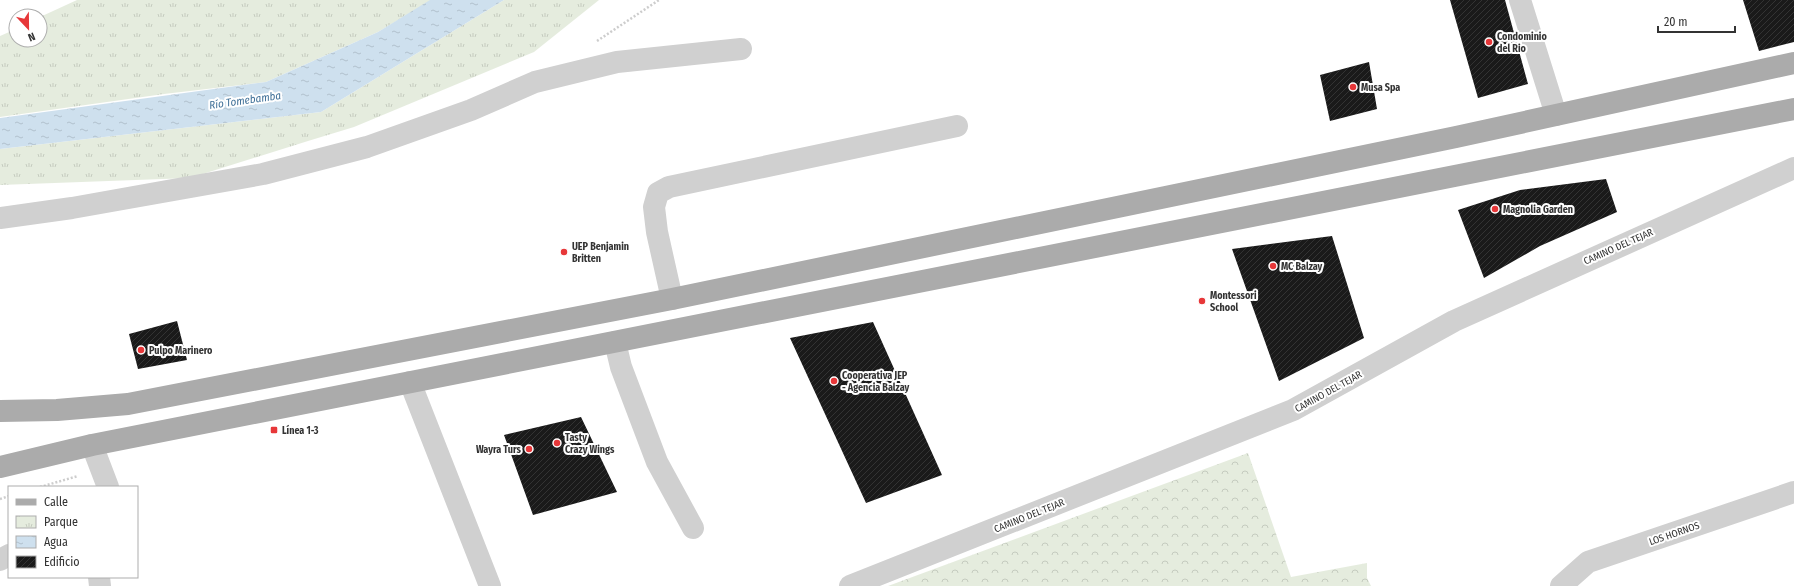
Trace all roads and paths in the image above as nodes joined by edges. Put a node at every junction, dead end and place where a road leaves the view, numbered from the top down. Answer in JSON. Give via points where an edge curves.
{"nodes":[{"id":1,"x":1520,"y":0,"type":"edge"},
{"id":2,"x":741,"y":49,"type":"dead end"},
{"id":3,"x":1794,"y":63,"type":"edge"},
{"id":4,"x":1794,"y":109,"type":"edge"},
{"id":5,"x":1556,"y":115,"type":"junction"},
{"id":6,"x":957,"y":126,"type":"dead end"},
{"id":7,"x":1794,"y":168,"type":"edge"},
{"id":8,"x":0,"y":218,"type":"edge"},
{"id":9,"x":672,"y":299,"type":"junction"},
{"id":10,"x":615,"y":342,"type":"junction"},
{"id":11,"x":410,"y":382,"type":"junction"},
{"id":12,"x":0,"y":411,"type":"edge"},
{"id":13,"x":92,"y":444,"type":"junction"},
{"id":14,"x":0,"y":467,"type":"edge"},
{"id":15,"x":108,"y":486,"type":"edge"},
{"id":16,"x":1794,"y":492,"type":"edge"},
{"id":17,"x":693,"y":528,"type":"dead end"},
{"id":18,"x":490,"y":586,"type":"edge"},
{"id":19,"x":850,"y":586,"type":"edge"},
{"id":20,"x":1561,"y":586,"type":"edge"}],
"edges":[{"from":1,"to":5,"type":"street"},
{"from":2,"to":8,"type":"street","via":[[617,62],[535,82],[472,110],[367,147],[262,174],[72,208]]},
{"from":3,"to":5,"type":"main road"},
{"from":4,"to":10,"type":"main road"},
{"from":5,"to":9,"type":"main road"},
{"from":6,"to":9,"type":"street","via":[[669,187],[658,193],[654,207],[657,232]]},
{"from":7,"to":19,"type":"street","name":"CAMINO DEL TEJAR","via":[[1454,321],[1293,410]]},
{"from":9,"to":12,"type":"main road","via":[[128,404],[57,410]]},
{"from":10,"to":11,"type":"main road"},
{"from":10,"to":17,"type":"street","via":[[621,367],[657,462]]},
{"from":11,"to":13,"type":"main road"},
{"from":11,"to":18,"type":"street"},
{"from":13,"to":14,"type":"main road"},
{"from":13,"to":15,"type":"street"},
{"from":16,"to":20,"type":"street","name":"LOS HORNOS","via":[[1588,562]]}]}
